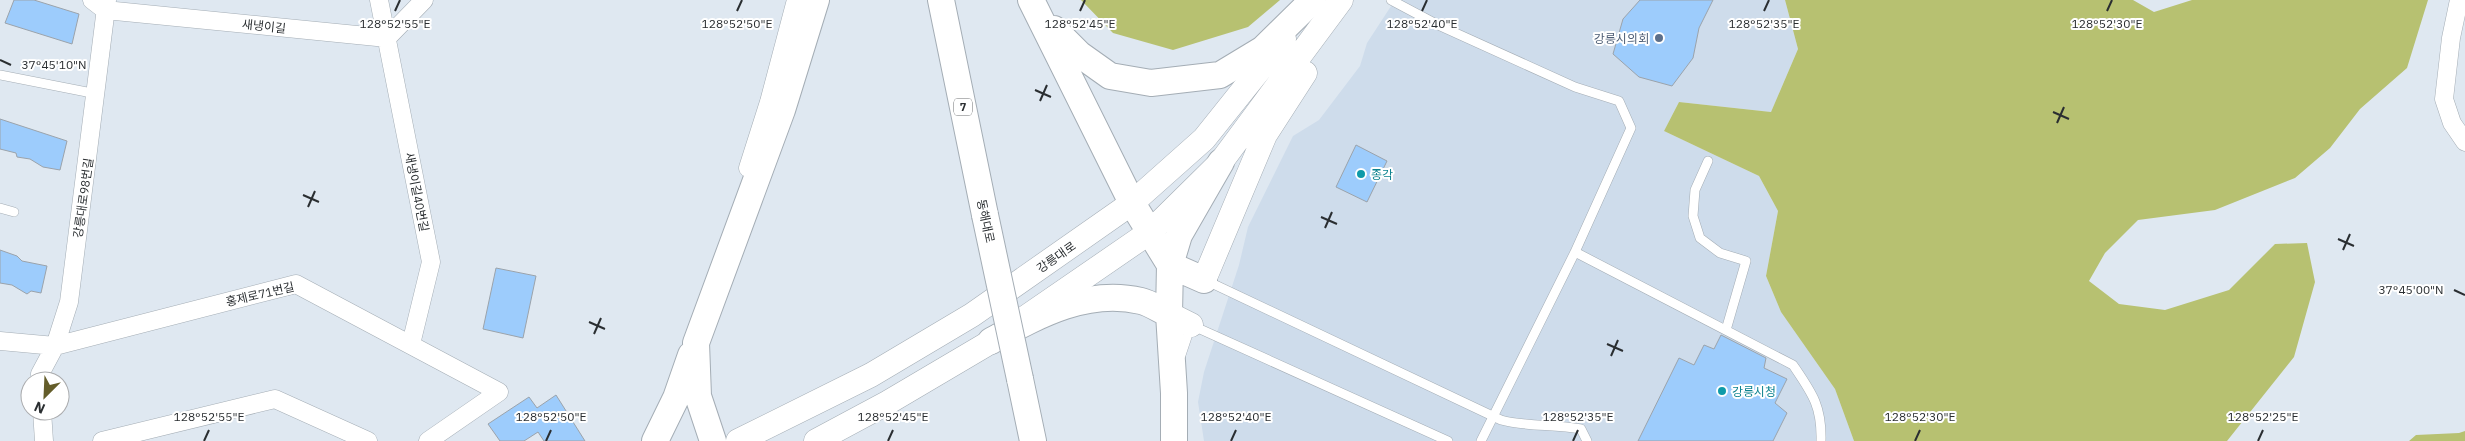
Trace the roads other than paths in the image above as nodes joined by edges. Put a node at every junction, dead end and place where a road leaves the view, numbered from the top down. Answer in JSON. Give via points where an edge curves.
{"nodes":[{"id":1,"x":379,"y":0,"type":"edge"},
{"id":2,"x":424,"y":0,"type":"edge"},
{"id":3,"x":796,"y":0,"type":"edge"},
{"id":4,"x":816,"y":0,"type":"edge"},
{"id":5,"x":941,"y":0,"type":"edge"},
{"id":6,"x":1314,"y":0,"type":"edge"},
{"id":7,"x":1341,"y":0,"type":"edge"},
{"id":8,"x":1391,"y":0,"type":"edge"},
{"id":9,"x":2459,"y":0,"type":"edge"},
{"id":10,"x":101,"y":3,"type":"edge"},
{"id":11,"x":1034,"y":6,"type":"edge"},
{"id":12,"x":387,"y":38,"type":"junction"},
{"id":13,"x":0,"y":75,"type":"edge"},
{"id":14,"x":97,"y":94,"type":"junction"},
{"id":15,"x":2465,"y":142,"type":"edge"},
{"id":16,"x":1708,"y":161,"type":"dead end"},
{"id":17,"x":1221,"y":162,"type":"junction"},
{"id":18,"x":1132,"y":203,"type":"junction"},
{"id":19,"x":0,"y":208,"type":"edge"},
{"id":20,"x":14,"y":212,"type":"dead end"},
{"id":21,"x":1150,"y":232,"type":"junction"},
{"id":22,"x":1575,"y":252,"type":"junction"},
{"id":23,"x":1170,"y":265,"type":"junction"},
{"id":24,"x":1204,"y":280,"type":"junction"},
{"id":25,"x":1180,"y":320,"type":"junction"},
{"id":26,"x":1726,"y":330,"type":"junction"},
{"id":27,"x":0,"y":341,"type":"edge"},
{"id":28,"x":991,"y":341,"type":"junction"},
{"id":29,"x":696,"y":343,"type":"junction"},
{"id":30,"x":410,"y":344,"type":"junction"},
{"id":31,"x":55,"y":346,"type":"junction"},
{"id":32,"x":42,"y":371,"type":"edge"},
{"id":33,"x":1495,"y":415,"type":"junction"},
{"id":34,"x":43,"y":421,"type":"edge"},
{"id":35,"x":1821,"y":440,"type":"edge"},
{"id":36,"x":44,"y":441,"type":"edge"},
{"id":37,"x":102,"y":441,"type":"edge"},
{"id":38,"x":368,"y":441,"type":"edge"},
{"id":39,"x":428,"y":441,"type":"edge"},
{"id":40,"x":654,"y":441,"type":"edge"},
{"id":41,"x":713,"y":441,"type":"edge"},
{"id":42,"x":738,"y":441,"type":"edge"},
{"id":43,"x":816,"y":441,"type":"edge"},
{"id":44,"x":1033,"y":441,"type":"edge"},
{"id":45,"x":1174,"y":441,"type":"edge"},
{"id":46,"x":1448,"y":441,"type":"edge"},
{"id":47,"x":1481,"y":441,"type":"edge"},
{"id":48,"x":1587,"y":441,"type":"edge"}],
"edges":[{"from":1,"to":12,"type":"street","name":"새냉이길40번길"},
{"from":2,"to":12,"type":"street"},
{"from":3,"to":40,"type":"street","via":[[769,102],[702,306],[664,403]]},
{"from":4,"to":29,"type":"main road","via":[[782,110]]},
{"from":5,"to":44,"type":"main road","name":"동해대로","number":"7","bridge":true},
{"from":6,"to":11,"type":"main road","via":[[1263,49],[1220,75],[1150,83],[1110,76],[1079,54]]},
{"from":6,"to":18,"type":"street","name":"강릉대로","via":[[1204,139]]},
{"from":7,"to":17,"type":"street"},
{"from":7,"to":24,"type":"street","via":[[1320,49],[1265,135]]},
{"from":8,"to":22,"type":"lane","via":[[1438,26],[1619,102],[1631,128]]},
{"from":9,"to":15,"type":"street","via":[[2444,99],[2452,124]]},
{"from":10,"to":12,"type":"street","name":"새냉이길"},
{"from":10,"to":14,"type":"street","name":"강릉대로98번길"},
{"from":11,"to":18,"type":"main road"},
{"from":12,"to":30,"type":"street","name":"새냉이길40번길","via":[[431,262]]},
{"from":13,"to":14,"type":"lane"},
{"from":14,"to":31,"type":"street","name":"강릉대로98번길","via":[[69,302]]},
{"from":16,"to":26,"type":"lane","via":[[1694,190],[1693,216],[1700,238],[1720,253],[1746,261]]},
{"from":17,"to":21,"type":"street"},
{"from":17,"to":23,"type":"main road","via":[[1179,234]]},
{"from":18,"to":21,"type":"main road"},
{"from":18,"to":42,"type":"street","name":"강릉대로","via":[[972,315],[872,374]]},
{"from":19,"to":20,"type":"lane"},
{"from":21,"to":23,"type":"main road"},
{"from":21,"to":28,"type":"street"},
{"from":22,"to":26,"type":"lane"},
{"from":22,"to":33,"type":"lane"},
{"from":23,"to":24,"type":"main road"},
{"from":23,"to":25,"type":"main road"},
{"from":24,"to":33,"type":"lane"},
{"from":25,"to":28,"type":"main road","via":[[1142,301],[1090,300],[1044,312]]},
{"from":25,"to":45,"type":"main road"},
{"from":25,"to":46,"type":"lane"},
{"from":26,"to":35,"type":"lane","via":[[1793,365],[1816,399],[1822,426]]},
{"from":27,"to":31,"type":"street","name":"홍제로71번길"},
{"from":28,"to":43,"type":"street"},
{"from":29,"to":40,"type":"main road","via":[[676,398]]},
{"from":29,"to":41,"type":"main road","via":[[698,396]]},
{"from":30,"to":31,"type":"street","name":"홍제로71번길","via":[[296,284]]},
{"from":30,"to":39,"type":"street","name":"홍제로71번길","via":[[499,392]]},
{"from":31,"to":32,"type":"street","name":"강릉대로98번길"},
{"from":33,"to":47,"type":"lane"},
{"from":33,"to":48,"type":"lane","via":[[1516,424],[1581,429]]},
{"from":34,"to":36,"type":"street"},
{"from":37,"to":38,"type":"street","via":[[275,399]]}]}
